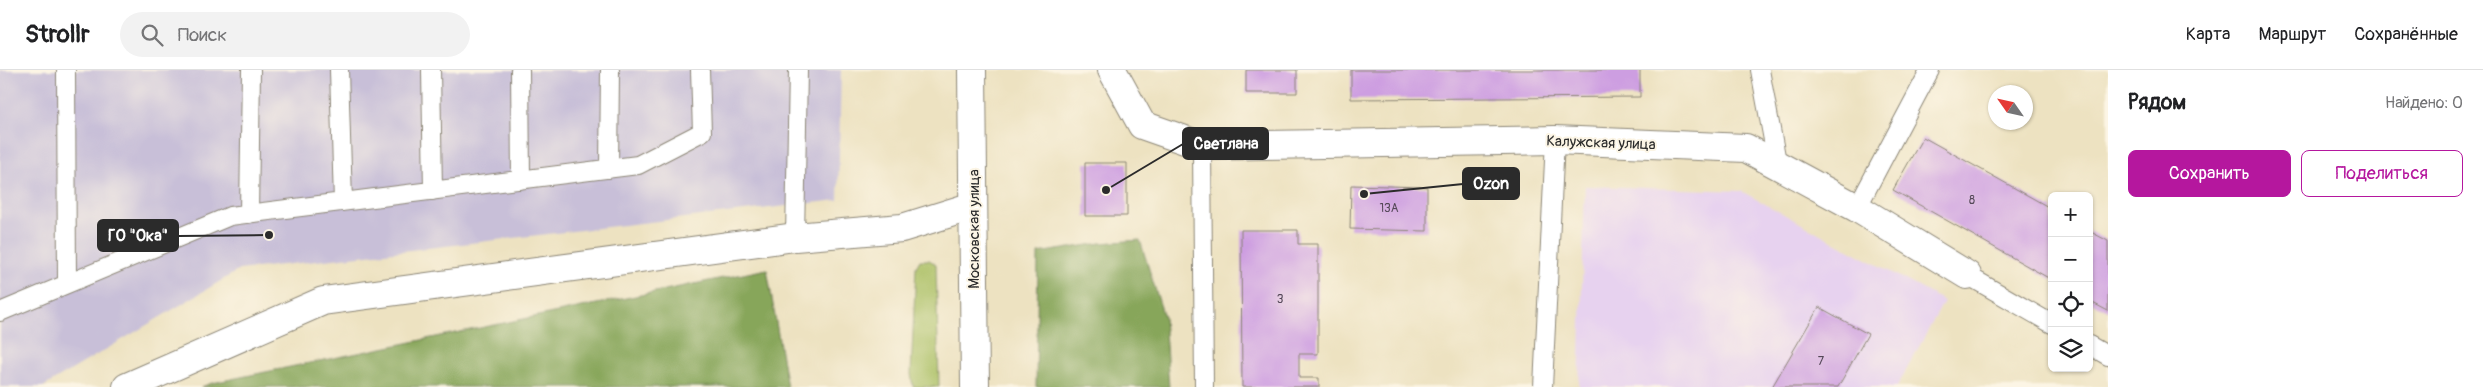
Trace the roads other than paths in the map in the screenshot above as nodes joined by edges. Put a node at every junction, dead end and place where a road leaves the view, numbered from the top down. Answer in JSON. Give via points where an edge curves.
{"nodes":[{"id":1,"x":66,"y":70,"type":"edge"},
{"id":2,"x":251,"y":70,"type":"edge"},
{"id":3,"x":339,"y":70,"type":"edge"},
{"id":4,"x":431,"y":70,"type":"edge"},
{"id":5,"x":520,"y":70,"type":"edge"},
{"id":6,"x":610,"y":70,"type":"edge"},
{"id":7,"x":700,"y":70,"type":"edge"},
{"id":8,"x":798,"y":70,"type":"edge"},
{"id":9,"x":972,"y":70,"type":"edge"},
{"id":10,"x":1112,"y":70,"type":"edge"},
{"id":11,"x":1760,"y":70,"type":"edge"},
{"id":12,"x":1930,"y":70,"type":"edge"},
{"id":13,"x":1555,"y":140,"type":"junction"},
{"id":14,"x":1202,"y":146,"type":"junction"},
{"id":15,"x":1778,"y":167,"type":"junction"},
{"id":16,"x":609,"y":169,"type":"junction"},
{"id":17,"x":521,"y":180,"type":"junction"},
{"id":18,"x":433,"y":191,"type":"junction"},
{"id":19,"x":343,"y":202,"type":"junction"},
{"id":20,"x":974,"y":206,"type":"junction"},
{"id":21,"x":1856,"y":208,"type":"junction"},
{"id":22,"x":249,"y":214,"type":"junction"},
{"id":23,"x":795,"y":238,"type":"junction"},
{"id":24,"x":1967,"y":275,"type":"joint"},
{"id":25,"x":67,"y":284,"type":"junction"},
{"id":26,"x":0,"y":312,"type":"edge"},
{"id":27,"x":2048,"y":322,"type":"edge"},
{"id":28,"x":2093,"y":347,"type":"edge"},
{"id":29,"x":2108,"y":356,"type":"edge"},
{"id":30,"x":127,"y":387,"type":"edge"},
{"id":31,"x":975,"y":387,"type":"edge"},
{"id":32,"x":1204,"y":387,"type":"edge"},
{"id":33,"x":1543,"y":387,"type":"edge"}],
"edges":[{"from":1,"to":25,"type":"lane"},
{"from":2,"to":22,"type":"lane"},
{"from":3,"to":19,"type":"lane"},
{"from":4,"to":18,"type":"lane"},
{"from":5,"to":17,"type":"lane"},
{"from":6,"to":16,"type":"lane"},
{"from":7,"to":16,"type":"lane","via":[[702,132],[638,166]]},
{"from":8,"to":23,"type":"lane"},
{"from":9,"to":20,"type":"main road","name":"Московская улица"},
{"from":10,"to":14,"type":"main road","via":[[1142,125]]},
{"from":11,"to":15,"type":"lane"},
{"from":12,"to":21,"type":"lane"},
{"from":13,"to":14,"type":"main road","name":"Калужская улица"},
{"from":13,"to":15,"type":"main road","name":"Калужская улица","via":[[1746,148]]},
{"from":13,"to":33,"type":"lane"},
{"from":14,"to":32,"type":"lane"},
{"from":15,"to":21,"type":"main road","name":"Калужская улица"},
{"from":16,"to":17,"type":"lane"},
{"from":17,"to":18,"type":"lane"},
{"from":18,"to":19,"type":"lane"},
{"from":19,"to":22,"type":"lane"},
{"from":20,"to":23,"type":"main road","via":[[902,228]]},
{"from":20,"to":31,"type":"main road","name":"Московская улица"},
{"from":21,"to":24,"type":"main road","name":"Калужская улица"},
{"from":22,"to":25,"type":"lane","via":[[230,216]]},
{"from":23,"to":30,"type":"main road","via":[[323,301]]},
{"from":24,"to":27,"type":"lane"},
{"from":25,"to":26,"type":"lane"},
{"from":28,"to":29,"type":"lane"}]}
